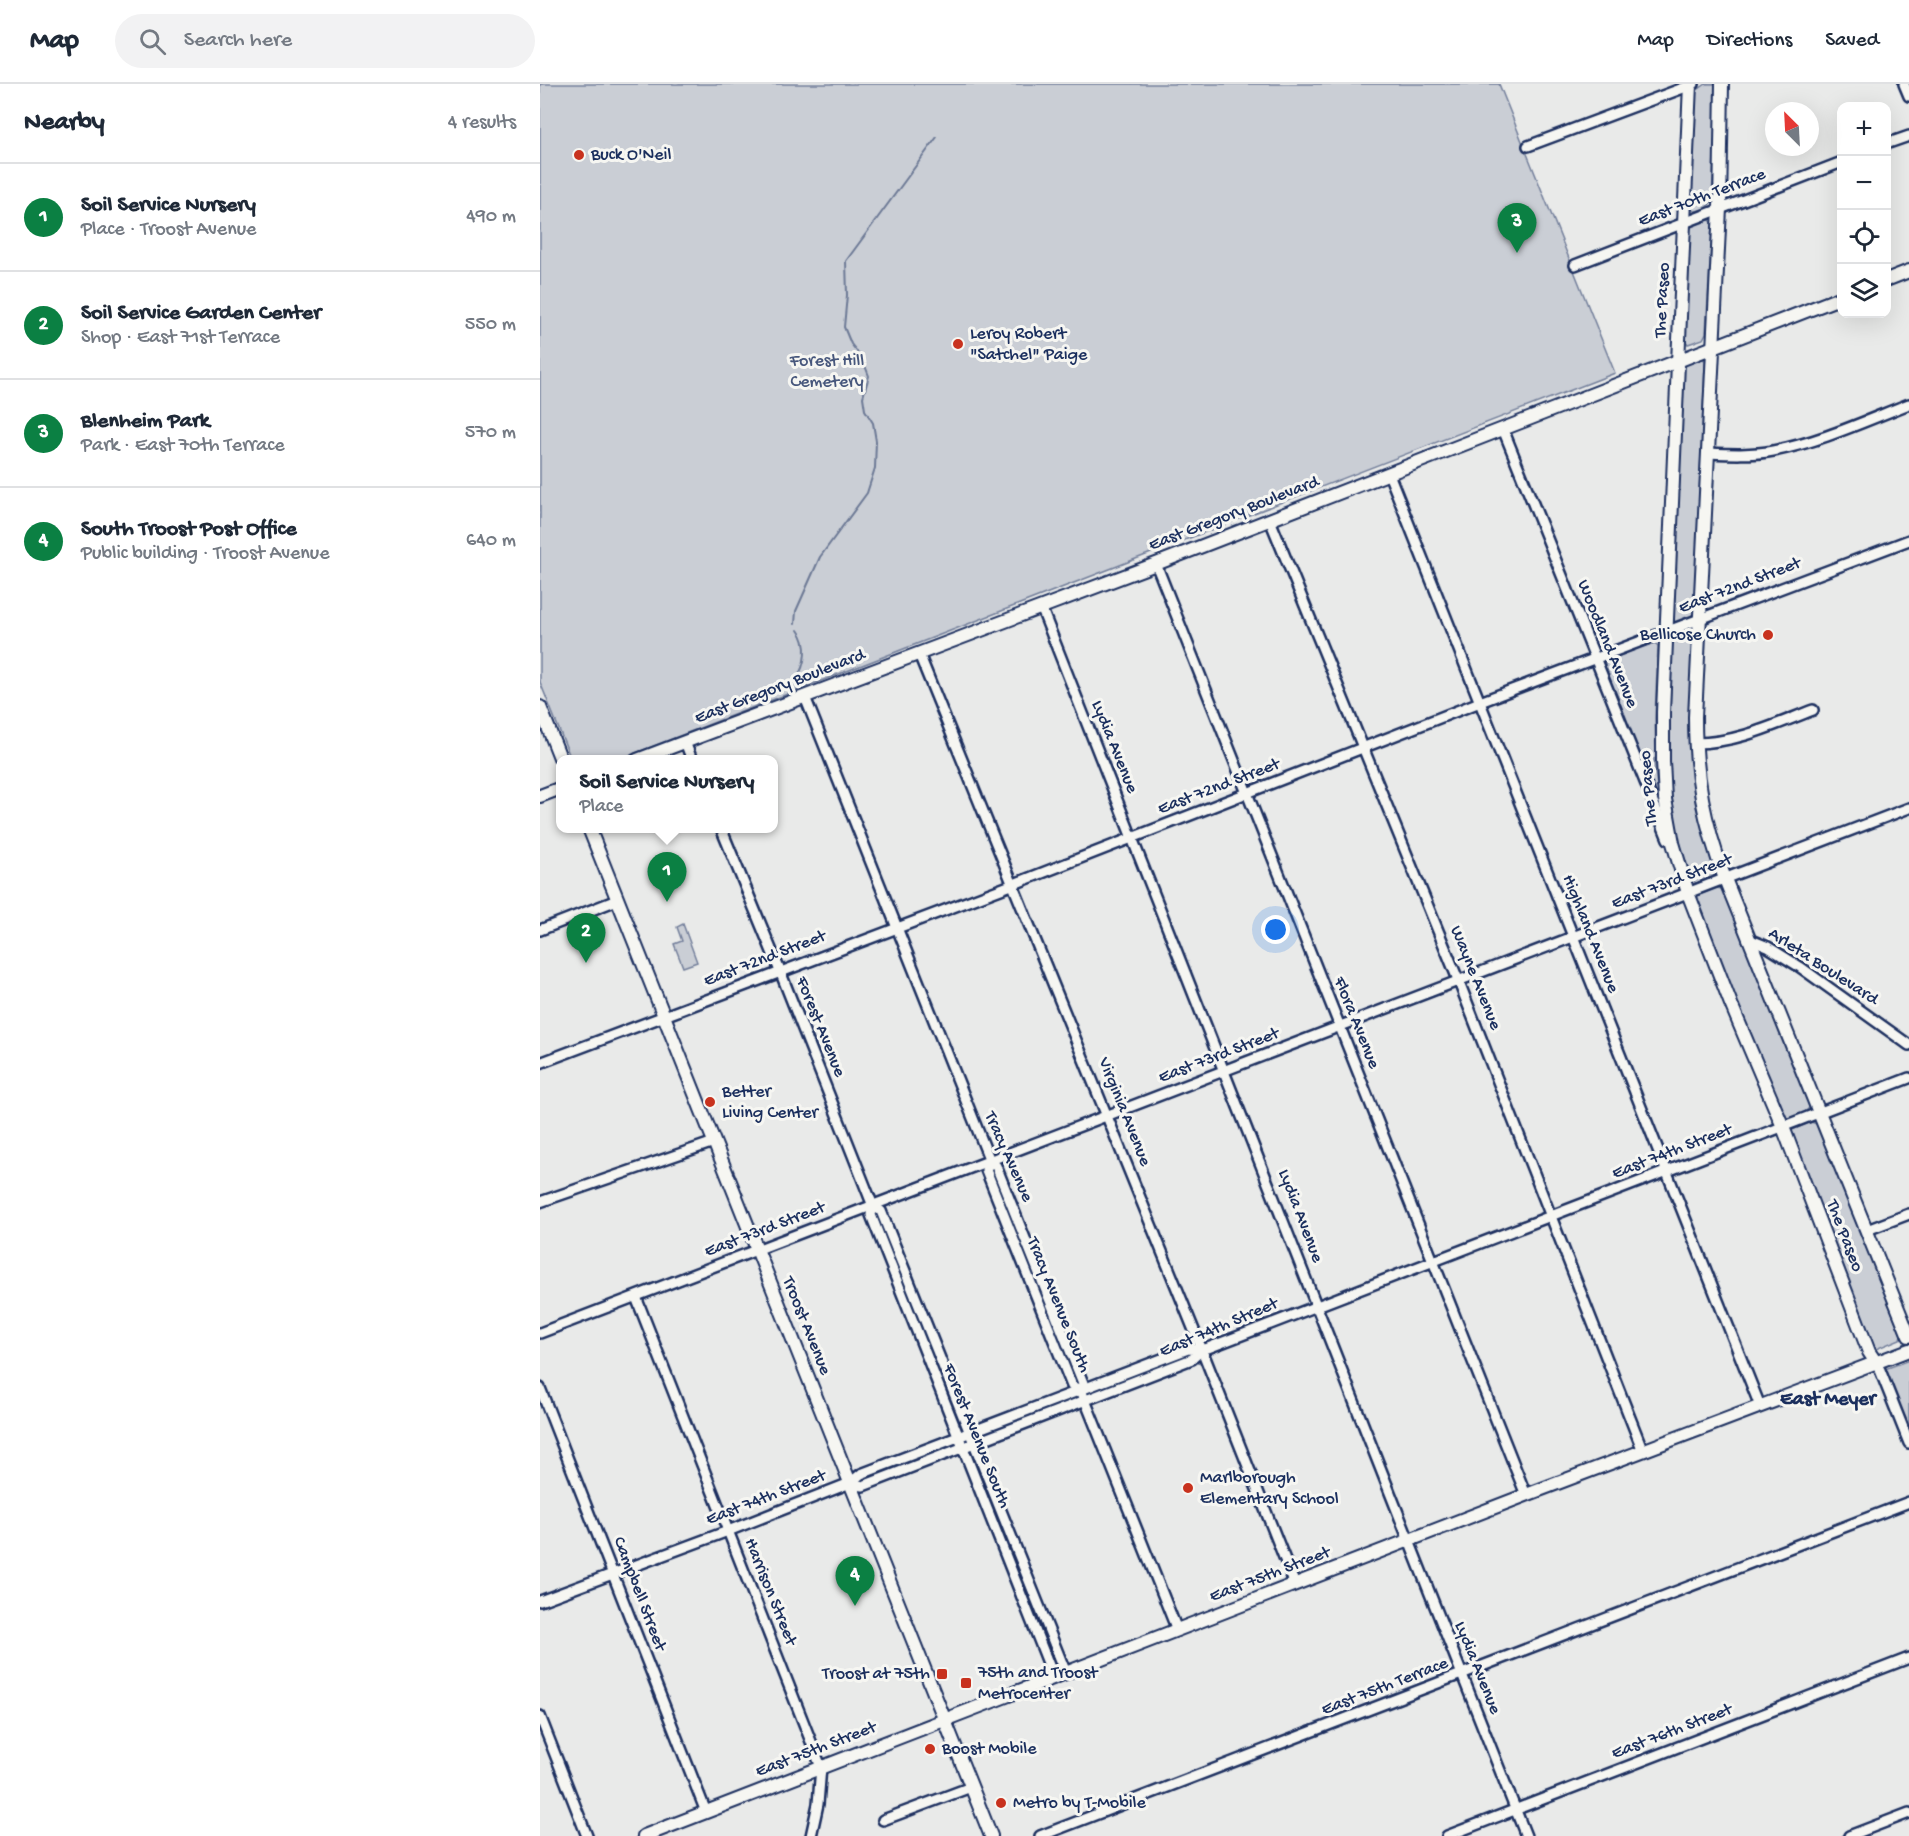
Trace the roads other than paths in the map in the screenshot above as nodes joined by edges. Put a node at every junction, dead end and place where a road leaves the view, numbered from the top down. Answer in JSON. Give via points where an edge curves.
{"nodes":[{"id":1,"x":1691,"y":84,"type":"edge"},
{"id":2,"x":1722,"y":84,"type":"edge"},
{"id":3,"x":1904,"y":84,"type":"edge"},
{"id":4,"x":1909,"y":96,"type":"edge"},
{"id":5,"x":1909,"y":136,"type":"edge"},
{"id":6,"x":1891,"y":143,"type":"edge"},
{"id":7,"x":1528,"y":146,"type":"dead end"},
{"id":8,"x":1837,"y":164,"type":"edge"},
{"id":9,"x":1720,"y":208,"type":"junction"},
{"id":10,"x":1685,"y":222,"type":"junction"},
{"id":11,"x":1575,"y":265,"type":"dead end"},
{"id":12,"x":1909,"y":271,"type":"edge"},
{"id":13,"x":1891,"y":278,"type":"edge"},
{"id":14,"x":1837,"y":299,"type":"edge"},
{"id":15,"x":1714,"y":347,"type":"junction"},
{"id":16,"x":1678,"y":361,"type":"junction"},
{"id":17,"x":1909,"y":404,"type":"edge"},
{"id":18,"x":1503,"y":429,"type":"junction"},
{"id":19,"x":1708,"y":453,"type":"junction"},
{"id":20,"x":1389,"y":474,"type":"junction"},
{"id":21,"x":1270,"y":520,"type":"junction"},
{"id":22,"x":1909,"y":540,"type":"edge"},
{"id":23,"x":1156,"y":564,"type":"junction"},
{"id":24,"x":1041,"y":608,"type":"junction"},
{"id":25,"x":1700,"y":619,"type":"junction"},
{"id":26,"x":1666,"y":632,"type":"junction"},
{"id":27,"x":919,"y":654,"type":"junction"},
{"id":28,"x":1595,"y":659,"type":"junction"},
{"id":29,"x":805,"y":697,"type":"junction"},
{"id":30,"x":1480,"y":702,"type":"junction"},
{"id":31,"x":540,"y":707,"type":"edge"},
{"id":32,"x":1813,"y":710,"type":"dead end"},
{"id":33,"x":685,"y":742,"type":"junction"},
{"id":34,"x":1695,"y":743,"type":"junction"},
{"id":35,"x":1364,"y":748,"type":"junction"},
{"id":36,"x":559,"y":755,"type":"edge"},
{"id":37,"x":648,"y":755,"type":"edge"},
{"id":38,"x":690,"y":755,"type":"edge"},
{"id":39,"x":556,"y":790,"type":"edge"},
{"id":40,"x":1247,"y":794,"type":"junction"},
{"id":41,"x":540,"y":796,"type":"edge"},
{"id":42,"x":1909,"y":808,"type":"edge"},
{"id":43,"x":591,"y":833,"type":"edge"},
{"id":44,"x":723,"y":833,"type":"edge"},
{"id":45,"x":1133,"y":838,"type":"junction"},
{"id":46,"x":1681,"y":871,"type":"junction"},
{"id":47,"x":1725,"y":879,"type":"junction"},
{"id":48,"x":1014,"y":884,"type":"junction"},
{"id":49,"x":1688,"y":893,"type":"junction"},
{"id":50,"x":617,"y":900,"type":"junction"},
{"id":51,"x":896,"y":928,"type":"junction"},
{"id":52,"x":540,"y":930,"type":"edge"},
{"id":53,"x":1574,"y":938,"type":"junction"},
{"id":54,"x":1748,"y":939,"type":"junction"},
{"id":55,"x":780,"y":971,"type":"junction"},
{"id":56,"x":1459,"y":982,"type":"junction"},
{"id":57,"x":663,"y":1015,"type":"junction"},
{"id":58,"x":1340,"y":1027,"type":"junction"},
{"id":59,"x":1909,"y":1045,"type":"edge"},
{"id":60,"x":540,"y":1063,"type":"edge"},
{"id":61,"x":1226,"y":1071,"type":"junction"},
{"id":62,"x":1909,"y":1078,"type":"edge"},
{"id":63,"x":1819,"y":1113,"type":"junction"},
{"id":64,"x":1108,"y":1116,"type":"junction"},
{"id":65,"x":1783,"y":1127,"type":"junction"},
{"id":66,"x":714,"y":1142,"type":"junction"},
{"id":67,"x":990,"y":1161,"type":"junction"},
{"id":68,"x":1667,"y":1172,"type":"junction"},
{"id":69,"x":540,"y":1202,"type":"edge"},
{"id":70,"x":873,"y":1206,"type":"junction"},
{"id":71,"x":1909,"y":1214,"type":"edge"},
{"id":72,"x":1551,"y":1216,"type":"junction"},
{"id":73,"x":1867,"y":1230,"type":"junction"},
{"id":74,"x":757,"y":1251,"type":"junction"},
{"id":75,"x":1433,"y":1261,"type":"junction"},
{"id":76,"x":636,"y":1297,"type":"junction"},
{"id":77,"x":1317,"y":1306,"type":"junction"},
{"id":78,"x":540,"y":1333,"type":"edge"},
{"id":79,"x":1909,"y":1336,"type":"edge"},
{"id":80,"x":1202,"y":1350,"type":"junction"},
{"id":81,"x":1909,"y":1350,"type":"edge"},
{"id":82,"x":1875,"y":1361,"type":"junction"},
{"id":83,"x":540,"y":1388,"type":"edge"},
{"id":84,"x":1081,"y":1390,"type":"junction"},
{"id":85,"x":1085,"y":1400,"type":"junction"},
{"id":86,"x":1760,"y":1406,"type":"junction"},
{"id":87,"x":970,"y":1433,"type":"junction"},
{"id":88,"x":958,"y":1438,"type":"junction"},
{"id":89,"x":974,"y":1443,"type":"junction"},
{"id":90,"x":1909,"y":1443,"type":"edge"},
{"id":91,"x":962,"y":1448,"type":"junction"},
{"id":92,"x":1643,"y":1450,"type":"junction"},
{"id":93,"x":850,"y":1484,"type":"junction"},
{"id":94,"x":1526,"y":1495,"type":"junction"},
{"id":95,"x":1909,"y":1502,"type":"edge"},
{"id":96,"x":728,"y":1531,"type":"junction"},
{"id":97,"x":1408,"y":1540,"type":"junction"},
{"id":98,"x":613,"y":1573,"type":"junction"},
{"id":99,"x":1294,"y":1585,"type":"junction"},
{"id":100,"x":540,"y":1601,"type":"edge"},
{"id":101,"x":1178,"y":1630,"type":"junction"},
{"id":102,"x":1909,"y":1658,"type":"edge"},
{"id":103,"x":1462,"y":1675,"type":"junction"},
{"id":104,"x":1060,"y":1676,"type":"junction"},
{"id":105,"x":540,"y":1716,"type":"edge"},
{"id":106,"x":944,"y":1720,"type":"junction"},
{"id":107,"x":821,"y":1767,"type":"junction"},
{"id":108,"x":971,"y":1787,"type":"junction"},
{"id":109,"x":1516,"y":1809,"type":"junction"},
{"id":110,"x":706,"y":1812,"type":"junction"},
{"id":111,"x":1909,"y":1813,"type":"edge"},
{"id":112,"x":883,"y":1820,"type":"dead end"},
{"id":113,"x":587,"y":1836,"type":"edge"},
{"id":114,"x":644,"y":1836,"type":"edge"},
{"id":115,"x":811,"y":1836,"type":"edge"},
{"id":116,"x":991,"y":1836,"type":"edge"},
{"id":117,"x":1040,"y":1836,"type":"edge"},
{"id":118,"x":1447,"y":1836,"type":"edge"},
{"id":119,"x":1527,"y":1836,"type":"edge"},
{"id":120,"x":1849,"y":1836,"type":"edge"}],
"edges":[{"from":1,"to":7,"type":"street"},
{"from":1,"to":10,"type":"main road","name":"The Paseo"},
{"from":2,"to":9,"type":"main road","name":"The Paseo"},
{"from":3,"to":4,"type":"street"},
{"from":5,"to":6,"type":"street"},
{"from":8,"to":9,"type":"street","name":"East 70th Terrace"},
{"from":9,"to":10,"type":"street","name":"East 70th Terrace"},
{"from":9,"to":15,"type":"main road","name":"The Paseo"},
{"from":10,"to":11,"type":"street","name":"East 70th Terrace"},
{"from":10,"to":16,"type":"main road","name":"The Paseo"},
{"from":12,"to":13,"type":"main road"},
{"from":14,"to":15,"type":"main road","name":"East Gregory Boulevard"},
{"from":15,"to":16,"type":"main road","name":"East Gregory Boulevard"},
{"from":15,"to":19,"type":"main road","name":"The Paseo"},
{"from":16,"to":18,"type":"main road","name":"East Gregory Boulevard"},
{"from":16,"to":26,"type":"main road","name":"The Paseo"},
{"from":17,"to":19,"type":"street","via":[[1790,447],[1736,454]]},
{"from":18,"to":20,"type":"main road","name":"East Gregory Boulevard"},
{"from":18,"to":28,"type":"street","name":"Woodland Avenue"},
{"from":19,"to":25,"type":"main road","name":"The Paseo"},
{"from":20,"to":21,"type":"main road","name":"East Gregory Boulevard"},
{"from":20,"to":30,"type":"street","name":"Highland Avenue"},
{"from":21,"to":23,"type":"main road","name":"East Gregory Boulevard"},
{"from":21,"to":35,"type":"street","name":"Wayne Avenue"},
{"from":22,"to":25,"type":"street","name":"East 72nd Street"},
{"from":23,"to":24,"type":"main road","name":"East Gregory Boulevard"},
{"from":23,"to":40,"type":"street","name":"Flora Avenue"},
{"from":24,"to":27,"type":"main road","name":"East Gregory Boulevard"},
{"from":24,"to":45,"type":"street","name":"Lydia Avenue"},
{"from":25,"to":26,"type":"street","name":"East 72nd Street"},
{"from":25,"to":34,"type":"main road","name":"The Paseo"},
{"from":26,"to":28,"type":"street","name":"East 72nd Street"},
{"from":26,"to":46,"type":"main road","name":"The Paseo","via":[[1663,761],[1670,826]]},
{"from":27,"to":29,"type":"main road","name":"East Gregory Boulevard"},
{"from":27,"to":48,"type":"street","name":"Virginia Avenue"},
{"from":28,"to":30,"type":"street","name":"East 72nd Street"},
{"from":28,"to":46,"type":"street","name":"Woodland Avenue"},
{"from":29,"to":33,"type":"main road","name":"East Gregory Boulevard"},
{"from":29,"to":51,"type":"street","name":"Tracy Avenue"},
{"from":30,"to":35,"type":"street","name":"East 72nd Street"},
{"from":30,"to":53,"type":"street","name":"Highland Avenue"},
{"from":31,"to":36,"type":"main road"},
{"from":32,"to":34,"type":"street","via":[[1752,734]]},
{"from":33,"to":37,"type":"main road","name":"East Gregory Boulevard"},
{"from":33,"to":38,"type":"street"},
{"from":34,"to":47,"type":"main road","name":"The Paseo","via":[[1701,802]]},
{"from":35,"to":40,"type":"street","name":"East 72nd Street"},
{"from":35,"to":56,"type":"street","name":"Wayne Avenue"},
{"from":39,"to":41,"type":"main road"},
{"from":40,"to":45,"type":"street","name":"East 72nd Street"},
{"from":40,"to":58,"type":"street","name":"Flora Avenue"},
{"from":42,"to":47,"type":"street","name":"East 73rd Street"},
{"from":43,"to":50,"type":"main road","name":"Troost Avenue"},
{"from":44,"to":55,"type":"street","name":"Forest Avenue"},
{"from":45,"to":48,"type":"street","name":"East 72nd Street"},
{"from":45,"to":61,"type":"street","name":"Lydia Avenue"},
{"from":46,"to":49,"type":"main road","name":"The Paseo"},
{"from":47,"to":49,"type":"street","name":"East 73rd Street"},
{"from":47,"to":54,"type":"main road","name":"The Paseo"},
{"from":48,"to":51,"type":"street","name":"East 72nd Street"},
{"from":48,"to":64,"type":"street","name":"Virginia Avenue"},
{"from":49,"to":53,"type":"street","name":"East 73rd Street"},
{"from":49,"to":65,"type":"main road","name":"The Paseo"},
{"from":50,"to":52,"type":"street"},
{"from":50,"to":57,"type":"main road","name":"Troost Avenue"},
{"from":51,"to":55,"type":"street","name":"East 72nd Street"},
{"from":51,"to":67,"type":"street","name":"Tracy Avenue"},
{"from":53,"to":56,"type":"street","name":"East 73rd Street"},
{"from":53,"to":68,"type":"street","name":"Highland Avenue"},
{"from":54,"to":59,"type":"street","name":"Arleta Boulevard","via":[[1800,967]]},
{"from":54,"to":63,"type":"main road","name":"The Paseo"},
{"from":55,"to":57,"type":"street","name":"East 72nd Street"},
{"from":55,"to":70,"type":"street","name":"Forest Avenue"},
{"from":56,"to":58,"type":"street","name":"East 73rd Street"},
{"from":56,"to":72,"type":"street","name":"Wayne Avenue"},
{"from":57,"to":60,"type":"street","name":"East 72nd Street"},
{"from":57,"to":66,"type":"main road","name":"Troost Avenue"},
{"from":58,"to":61,"type":"street","name":"East 73rd Street"},
{"from":58,"to":75,"type":"street","name":"Flora Avenue"},
{"from":61,"to":64,"type":"street","name":"East 73rd Street"},
{"from":61,"to":77,"type":"street","name":"Lydia Avenue"},
{"from":62,"to":63,"type":"street","name":"East 74th Street"},
{"from":63,"to":65,"type":"street","name":"East 74th Street"},
{"from":63,"to":73,"type":"main road","name":"The Paseo"},
{"from":64,"to":67,"type":"street","name":"East 73rd Street"},
{"from":64,"to":80,"type":"street","name":"Virginia Avenue"},
{"from":65,"to":68,"type":"street","name":"East 74th Street"},
{"from":65,"to":82,"type":"main road","name":"The Paseo"},
{"from":66,"to":69,"type":"street"},
{"from":66,"to":74,"type":"main road","name":"Troost Avenue"},
{"from":67,"to":70,"type":"street","name":"East 73rd Street"},
{"from":67,"to":84,"type":"street","name":"Tracy Avenue","via":[[996,1166],[1083,1383]]},
{"from":68,"to":72,"type":"street","name":"East 74th Street"},
{"from":68,"to":86,"type":"street","name":"Highland Avenue"},
{"from":70,"to":74,"type":"street","name":"East 73rd Street"},
{"from":70,"to":87,"type":"street","via":[[881,1211]]},
{"from":70,"to":88,"type":"street","name":"Forest Avenue South","via":[[871,1215]]},
{"from":71,"to":73,"type":"street"},
{"from":72,"to":75,"type":"street","name":"East 74th Street"},
{"from":72,"to":92,"type":"street","name":"Wayne Avenue"},
{"from":73,"to":79,"type":"main road","name":"The Paseo"},
{"from":74,"to":76,"type":"street","name":"East 73rd Street"},
{"from":74,"to":93,"type":"main road","name":"Troost Avenue"},
{"from":75,"to":77,"type":"street","name":"East 74th Street"},
{"from":75,"to":94,"type":"street","name":"Flora Avenue"},
{"from":76,"to":78,"type":"street","name":"East 73rd Street"},
{"from":76,"to":96,"type":"street","name":"Harrison Street"},
{"from":77,"to":80,"type":"street","name":"East 74th Street"},
{"from":77,"to":97,"type":"street","name":"Lydia Avenue"},
{"from":80,"to":84,"type":"street","via":[[1188,1349]]},
{"from":80,"to":85,"type":"street","name":"East 74th Street","via":[[1192,1359]]},
{"from":80,"to":99,"type":"street","name":"Virginia Avenue"},
{"from":81,"to":82,"type":"main road","name":"East 75th Street"},
{"from":82,"to":86,"type":"main road","name":"East 75th Street"},
{"from":82,"to":90,"type":"street","name":"The Paseo"},
{"from":83,"to":98,"type":"street","name":"Campbell Street"},
{"from":84,"to":85,"type":"street","name":"Tracy Avenue"},
{"from":84,"to":87,"type":"street"},
{"from":85,"to":89,"type":"street","name":"East 74th Street"},
{"from":85,"to":101,"type":"street","name":"Tracy Avenue"},
{"from":86,"to":92,"type":"main road","name":"East 75th Street"},
{"from":87,"to":88,"type":"street"},
{"from":87,"to":89,"type":"street"},
{"from":88,"to":91,"type":"street","name":"Forest Avenue South"},
{"from":88,"to":93,"type":"street","via":[[859,1475]]},
{"from":89,"to":91,"type":"street","name":"East 74th Street"},
{"from":89,"to":104,"type":"street"},
{"from":91,"to":93,"type":"street","name":"East 74th Street","via":[[863,1485]]},
{"from":91,"to":104,"type":"street","name":"Forest Avenue South"},
{"from":92,"to":94,"type":"main road","name":"East 75th Street"},
{"from":93,"to":96,"type":"street","name":"East 74th Street"},
{"from":93,"to":106,"type":"main road","name":"Troost Avenue"},
{"from":94,"to":97,"type":"main road","name":"East 75th Street"},
{"from":95,"to":103,"type":"street","name":"East 75th Terrace"},
{"from":96,"to":98,"type":"street","name":"East 74th Street"},
{"from":96,"to":107,"type":"street","name":"Harrison Street"},
{"from":97,"to":99,"type":"main road","name":"East 75th Street"},
{"from":97,"to":103,"type":"street","name":"Lydia Avenue"},
{"from":98,"to":100,"type":"street","name":"East 74th Street"},
{"from":98,"to":110,"type":"street","name":"Campbell Street"},
{"from":99,"to":101,"type":"main road","name":"East 75th Street"},
{"from":101,"to":104,"type":"main road","name":"East 75th Street"},
{"from":102,"to":109,"type":"street","name":"East 76th Street"},
{"from":103,"to":109,"type":"street","name":"Lydia Avenue"},
{"from":103,"to":117,"type":"street","name":"East 75th Terrace"},
{"from":104,"to":106,"type":"main road","name":"East 75th Street"},
{"from":105,"to":113,"type":"street"},
{"from":106,"to":107,"type":"main road","name":"East 75th Street"},
{"from":106,"to":108,"type":"main road","name":"Troost Avenue"},
{"from":107,"to":110,"type":"main road","name":"East 75th Street"},
{"from":107,"to":115,"type":"street","name":"Harrison Street"},
{"from":108,"to":112,"type":"street"},
{"from":108,"to":116,"type":"main road","name":"Troost Avenue"},
{"from":109,"to":118,"type":"street","name":"East 76th Street"},
{"from":109,"to":119,"type":"street","name":"Lydia Avenue"},
{"from":110,"to":114,"type":"main road","name":"East 75th Street"},
{"from":111,"to":120,"type":"street"}]}
